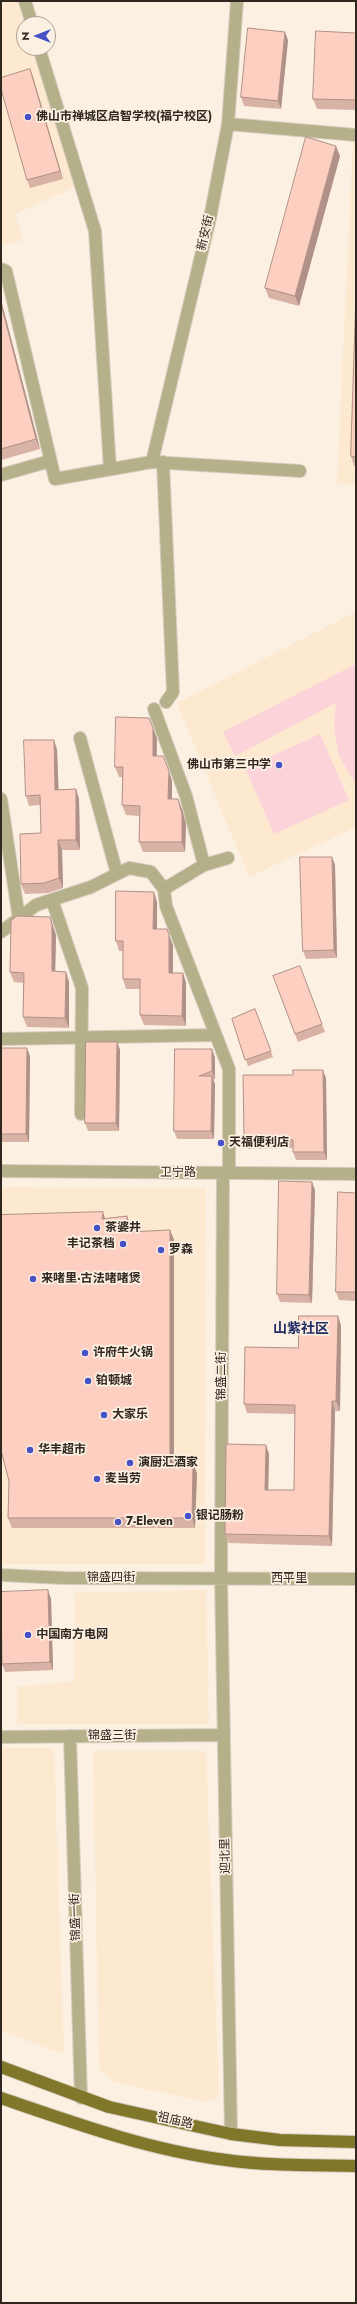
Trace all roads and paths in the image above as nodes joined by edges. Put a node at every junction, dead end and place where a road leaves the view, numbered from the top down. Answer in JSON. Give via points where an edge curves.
{"nodes":[{"id":1,"x":25,"y":1,"type":"edge"},
{"id":2,"x":237,"y":1,"type":"edge"},
{"id":3,"x":30,"y":16,"type":"edge"},
{"id":4,"x":41,"y":56,"type":"edge"},
{"id":5,"x":228,"y":124,"type":"junction"},
{"id":6,"x":356,"y":135,"type":"edge"},
{"id":7,"x":1,"y":269,"type":"edge"},
{"id":8,"x":50,"y":461,"type":"junction"},
{"id":9,"x":158,"y":462,"type":"junction"},
{"id":10,"x":110,"y":469,"type":"junction"},
{"id":11,"x":300,"y":471,"type":"dead end"},
{"id":12,"x":1,"y":475,"type":"edge"},
{"id":13,"x":166,"y":702,"type":"dead end"},
{"id":14,"x":154,"y":710,"type":"dead end"},
{"id":15,"x":80,"y":738,"type":"dead end"},
{"id":16,"x":1,"y":799,"type":"edge"},
{"id":17,"x":228,"y":858,"type":"dead end"},
{"id":18,"x":204,"y":865,"type":"junction"},
{"id":19,"x":117,"y":874,"type":"junction"},
{"id":20,"x":164,"y":889,"type":"junction"},
{"id":21,"x":52,"y":900,"type":"junction"},
{"id":22,"x":19,"y":919,"type":"junction"},
{"id":23,"x":1,"y":932,"type":"edge"},
{"id":24,"x":215,"y":1035,"type":"junction"},
{"id":25,"x":83,"y":1037,"type":"junction"},
{"id":26,"x":1,"y":1038,"type":"edge"},
{"id":27,"x":81,"y":1114,"type":"dead end"},
{"id":28,"x":1,"y":1171,"type":"edge"},
{"id":29,"x":226,"y":1173,"type":"junction"},
{"id":30,"x":356,"y":1174,"type":"edge"},
{"id":31,"x":1,"y":1575,"type":"edge"},
{"id":32,"x":221,"y":1578,"type":"junction"},
{"id":33,"x":356,"y":1579,"type":"edge"},
{"id":34,"x":224,"y":1735,"type":"junction"},
{"id":35,"x":70,"y":1736,"type":"junction"},
{"id":36,"x":1,"y":1737,"type":"edge"},
{"id":37,"x":1,"y":2067,"type":"edge"},
{"id":38,"x":1,"y":2098,"type":"edge"},
{"id":39,"x":81,"y":2098,"type":"junction"},
{"id":40,"x":230,"y":2134,"type":"junction"},
{"id":41,"x":356,"y":2142,"type":"edge"},
{"id":42,"x":356,"y":2166,"type":"edge"}],
"edges":[{"from":1,"to":3,"type":"street"},
{"from":2,"to":5,"type":"street","name":"新安街"},
{"from":4,"to":10,"type":"street","via":[[95,231]]},
{"from":5,"to":6,"type":"street"},
{"from":5,"to":9,"type":"street","name":"新安街"},
{"from":7,"to":8,"type":"street","via":[[6,271]]},
{"from":8,"to":10,"type":"street","via":[[55,479]]},
{"from":8,"to":12,"type":"street"},
{"from":9,"to":10,"type":"street"},
{"from":9,"to":11,"type":"street"},
{"from":9,"to":13,"type":"street","name":"新安街","via":[[173,692]]},
{"from":14,"to":18,"type":"street","via":[[186,796]]},
{"from":15,"to":19,"type":"street"},
{"from":16,"to":22,"type":"street"},
{"from":17,"to":18,"type":"street"},
{"from":18,"to":20,"type":"street"},
{"from":19,"to":20,"type":"street","via":[[129,868],[151,872]]},
{"from":19,"to":21,"type":"street","via":[[91,887]]},
{"from":20,"to":24,"type":"street","name":"锦盛二街","via":[[166,906]]},
{"from":21,"to":22,"type":"street","via":[[36,905]]},
{"from":21,"to":25,"type":"street","via":[[82,988]]},
{"from":22,"to":23,"type":"street"},
{"from":24,"to":25,"type":"street"},
{"from":24,"to":29,"type":"street","name":"锦盛二街","via":[[229,1069]]},
{"from":25,"to":26,"type":"street"},
{"from":25,"to":27,"type":"street"},
{"from":28,"to":29,"type":"street","name":"卫宁路"},
{"from":29,"to":30,"type":"street","name":"卫宁路"},
{"from":29,"to":32,"type":"street","name":"锦盛二街"},
{"from":31,"to":32,"type":"street","name":"锦盛四街"},
{"from":32,"to":33,"type":"street","name":"西平里"},
{"from":32,"to":34,"type":"street","name":"迎北里"},
{"from":34,"to":35,"type":"street","name":"锦盛三街"},
{"from":34,"to":40,"type":"street","name":"迎北里"},
{"from":35,"to":36,"type":"street","name":"锦盛三街"},
{"from":35,"to":39,"type":"street","name":"锦盛一街"},
{"from":37,"to":39,"type":"main road","name":"祖庙路"},
{"from":38,"to":42,"type":"main road","via":[[101,2131],[200,2156],[284,2164]]},
{"from":39,"to":40,"type":"main road","name":"祖庙路","via":[[109,2107]]},
{"from":40,"to":41,"type":"main road","name":"祖庙路","via":[[280,2140]]}]}
